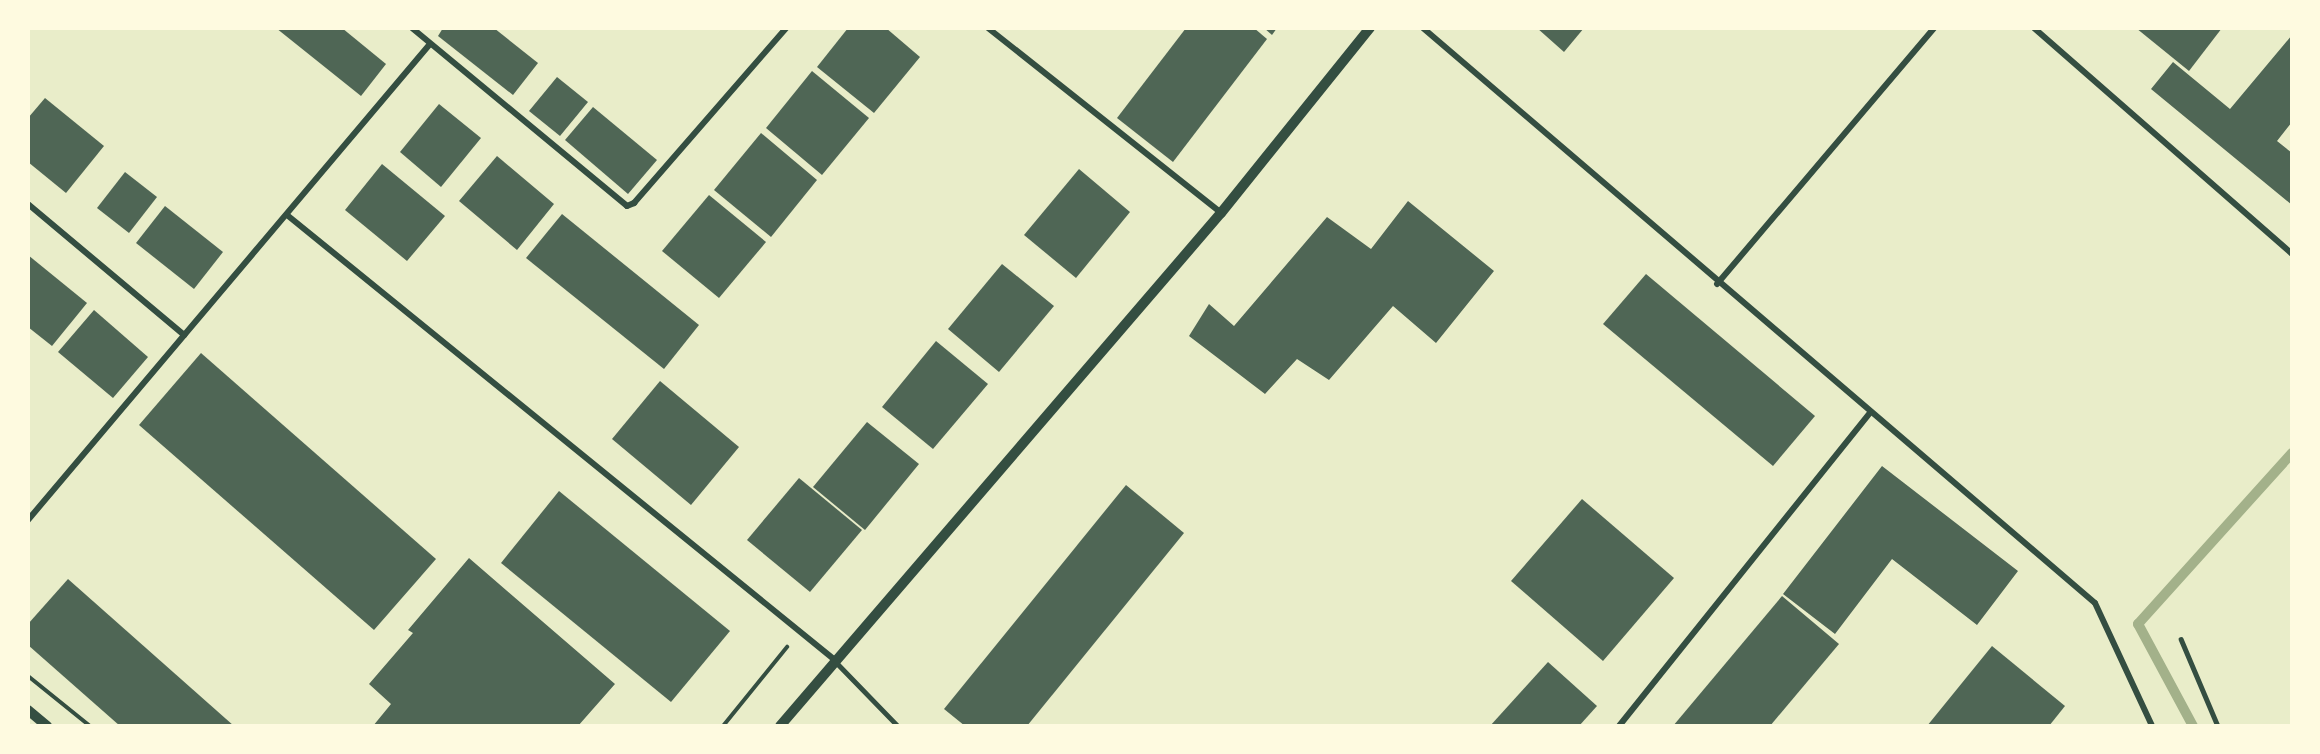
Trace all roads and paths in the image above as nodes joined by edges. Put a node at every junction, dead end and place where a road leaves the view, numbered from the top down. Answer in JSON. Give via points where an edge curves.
{"nodes":[{"id":1,"x":412,"y":28,"type":"edge"},
{"id":2,"x":786,"y":28,"type":"edge"},
{"id":3,"x":988,"y":28,"type":"edge"},
{"id":4,"x":1370,"y":28,"type":"edge"},
{"id":5,"x":1423,"y":28,"type":"edge"},
{"id":6,"x":1934,"y":28,"type":"edge"},
{"id":7,"x":2034,"y":28,"type":"edge"},
{"id":8,"x":430,"y":44,"type":"junction"},
{"id":9,"x":28,"y":204,"type":"edge"},
{"id":10,"x":1221,"y":213,"type":"junction"},
{"id":11,"x":287,"y":215,"type":"junction"},
{"id":12,"x":2292,"y":254,"type":"edge"},
{"id":13,"x":1717,"y":284,"type":"junction"},
{"id":14,"x":184,"y":335,"type":"junction"},
{"id":15,"x":1870,"y":413,"type":"junction"},
{"id":16,"x":28,"y":520,"type":"edge"},
{"id":17,"x":799,"y":631,"type":"junction"},
{"id":18,"x":2181,"y":639,"type":"dead end"},
{"id":19,"x":835,"y":660,"type":"junction"},
{"id":20,"x":28,"y":676,"type":"edge"},
{"id":21,"x":28,"y":710,"type":"edge"},
{"id":22,"x":46,"y":726,"type":"edge"},
{"id":23,"x":90,"y":726,"type":"edge"},
{"id":24,"x":723,"y":726,"type":"edge"},
{"id":25,"x":780,"y":726,"type":"edge"},
{"id":26,"x":898,"y":726,"type":"edge"},
{"id":27,"x":1619,"y":726,"type":"edge"},
{"id":28,"x":2152,"y":726,"type":"edge"},
{"id":29,"x":2218,"y":726,"type":"edge"}],
"edges":[{"from":1,"to":8,"type":"street"},
{"from":2,"to":8,"type":"street","via":[[634,203],[627,206]]},
{"from":3,"to":10,"type":"street"},
{"from":4,"to":10,"type":"street"},
{"from":5,"to":13,"type":"street"},
{"from":6,"to":13,"type":"street"},
{"from":7,"to":12,"type":"street"},
{"from":8,"to":11,"type":"street"},
{"from":9,"to":14,"type":"street"},
{"from":10,"to":19,"type":"street"},
{"from":11,"to":14,"type":"street"},
{"from":11,"to":17,"type":"street"},
{"from":13,"to":15,"type":"street"},
{"from":14,"to":16,"type":"street"},
{"from":15,"to":27,"type":"street"},
{"from":15,"to":28,"type":"street","via":[[2095,603]]},
{"from":17,"to":19,"type":"street"},
{"from":17,"to":24,"type":"path"},
{"from":18,"to":29,"type":"lane"},
{"from":19,"to":25,"type":"street"},
{"from":19,"to":26,"type":"lane"},
{"from":20,"to":23,"type":"path"},
{"from":21,"to":22,"type":"street"}]}
